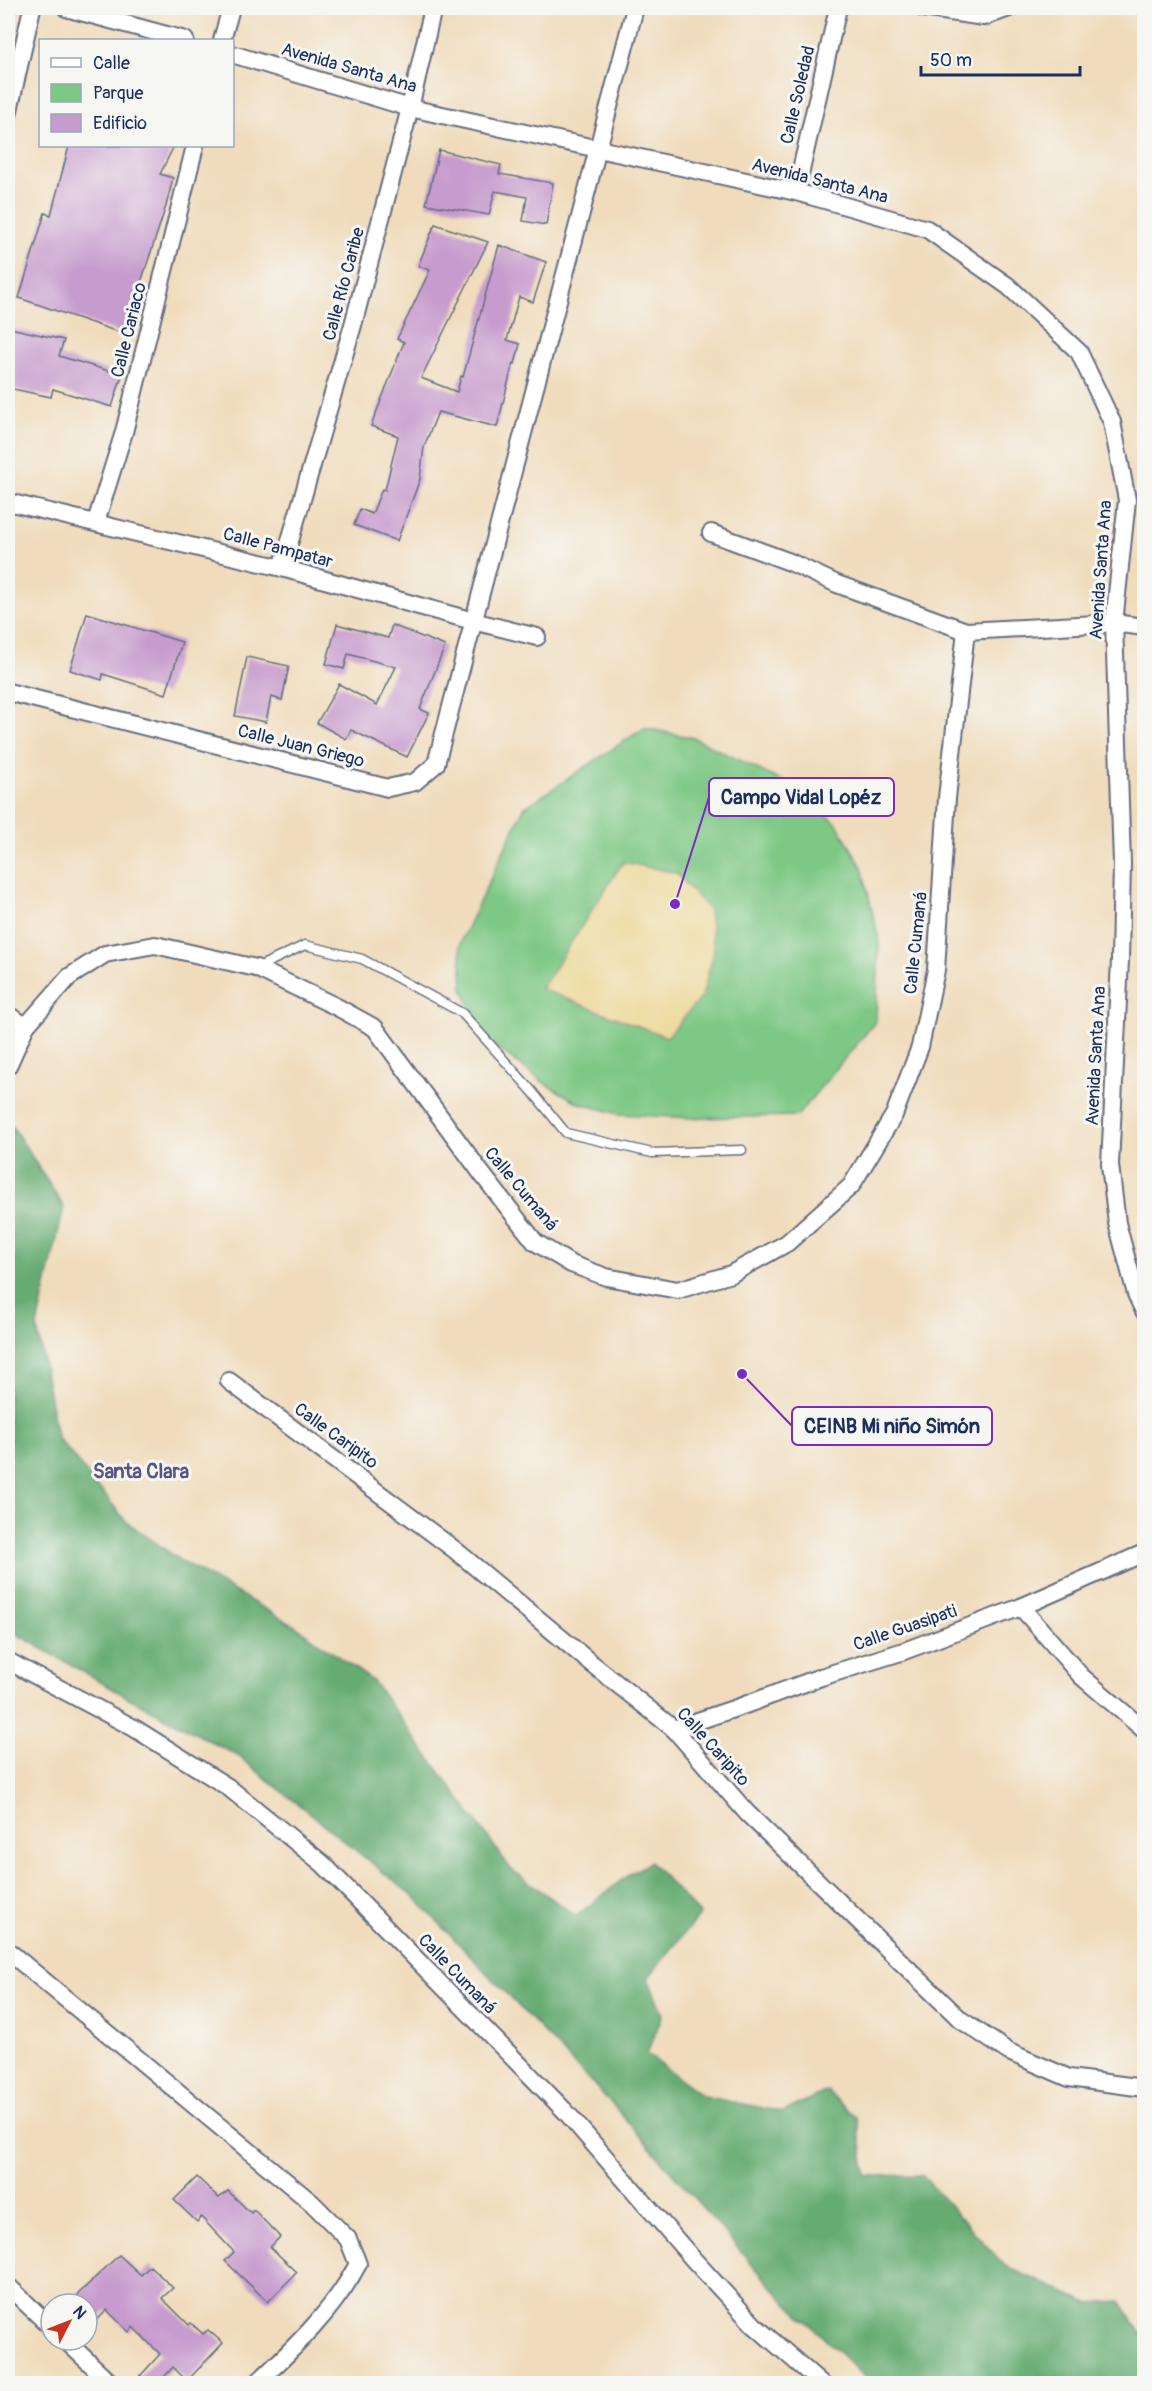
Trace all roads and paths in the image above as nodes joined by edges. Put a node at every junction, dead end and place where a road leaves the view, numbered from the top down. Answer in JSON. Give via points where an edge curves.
{"nodes":[{"id":1,"x":32,"y":8,"type":"edge"},
{"id":2,"x":66,"y":8,"type":"edge"},
{"id":3,"x":231,"y":8,"type":"edge"},
{"id":4,"x":433,"y":8,"type":"edge"},
{"id":5,"x":635,"y":8,"type":"edge"},
{"id":6,"x":838,"y":8,"type":"edge"},
{"id":7,"x":923,"y":8,"type":"edge"},
{"id":8,"x":1009,"y":8,"type":"edge"},
{"id":9,"x":180,"y":39,"type":"edge"},
{"id":10,"x":222,"y":39,"type":"edge"},
{"id":11,"x":234,"y":55,"type":"edge"},
{"id":12,"x":410,"y":108,"type":"junction"},
{"id":13,"x":8,"y":115,"type":"edge"},
{"id":14,"x":195,"y":147,"type":"edge"},
{"id":15,"x":599,"y":150,"type":"junction"},
{"id":16,"x":796,"y":192,"type":"junction"},
{"id":17,"x":8,"y":502,"type":"edge"},
{"id":18,"x":96,"y":522,"type":"junction"},
{"id":19,"x":711,"y":533,"type":"dead end"},
{"id":20,"x":282,"y":568,"type":"junction"},
{"id":21,"x":473,"y":621,"type":"junction"},
{"id":22,"x":1114,"y":623,"type":"junction"},
{"id":23,"x":1144,"y":627,"type":"edge"},
{"id":24,"x":966,"y":631,"type":"junction"},
{"id":25,"x":537,"y":636,"type":"dead end"},
{"id":26,"x":8,"y":692,"type":"edge"},
{"id":27,"x":256,"y":968,"type":"junction"},
{"id":28,"x":8,"y":1015,"type":"edge"},
{"id":29,"x":26,"y":1026,"type":"junction"},
{"id":30,"x":8,"y":1066,"type":"edge"},
{"id":31,"x":742,"y":1150,"type":"dead end"},
{"id":32,"x":1144,"y":1311,"type":"edge"},
{"id":33,"x":229,"y":1382,"type":"dead end"},
{"id":34,"x":1144,"y":1553,"type":"edge"},
{"id":35,"x":1021,"y":1607,"type":"junction"},
{"id":36,"x":8,"y":1661,"type":"edge"},
{"id":37,"x":674,"y":1729,"type":"junction"},
{"id":38,"x":1144,"y":1730,"type":"edge"},
{"id":39,"x":8,"y":1951,"type":"edge"},
{"id":40,"x":1144,"y":2088,"type":"edge"},
{"id":41,"x":8,"y":2286,"type":"edge"},
{"id":42,"x":39,"y":2316,"type":"edge"},
{"id":43,"x":78,"y":2352,"type":"edge"},
{"id":44,"x":112,"y":2384,"type":"edge"},
{"id":45,"x":256,"y":2384,"type":"edge"},
{"id":46,"x":822,"y":2384,"type":"edge"}],
"edges":[{"from":1,"to":13,"type":"street"},
{"from":2,"to":9,"type":"street"},
{"from":3,"to":10,"type":"street"},
{"from":4,"to":12,"type":"street","name":"Calle Río Caribe"},
{"from":5,"to":15,"type":"street","name":"Calle Juan Griego"},
{"from":6,"to":16,"type":"street","name":"Calle Soledad"},
{"from":7,"to":8,"type":"street","via":[[984,17]]},
{"from":11,"to":12,"type":"street","name":"Avenida Santa Ana"},
{"from":12,"to":15,"type":"street","name":"Avenida Santa Ana"},
{"from":12,"to":20,"type":"street","name":"Calle Río Caribe","via":[[353,326]]},
{"from":14,"to":18,"type":"street","name":"Calle Cariaco","via":[[124,432]]},
{"from":15,"to":16,"type":"street","name":"Avenida Santa Ana"},
{"from":15,"to":21,"type":"street","name":"Calle Juan Griego"},
{"from":16,"to":22,"type":"street","name":"Avenida Santa Ana","via":[[927,229],[1008,286],[1079,352],[1112,422],[1127,500]]},
{"from":17,"to":18,"type":"street","name":"Calle Pampatar"},
{"from":18,"to":20,"type":"street","name":"Calle Pampatar"},
{"from":19,"to":24,"type":"street"},
{"from":20,"to":21,"type":"street","name":"Calle Pampatar"},
{"from":21,"to":25,"type":"street","name":"Calle Pampatar"},
{"from":21,"to":26,"type":"street","name":"Calle Juan Griego","via":[[436,764],[415,782],[388,788]]},
{"from":22,"to":23,"type":"street"},
{"from":22,"to":24,"type":"street"},
{"from":22,"to":32,"type":"street","name":"Avenida Santa Ana","via":[[1122,863],[1110,1165],[1117,1223]]},
{"from":24,"to":27,"type":"street","name":"Calle Cumaná","via":[[947,798],[936,970],[916,1056],[894,1115],[851,1186],[787,1244],[730,1274],[678,1290],[606,1277],[571,1264],[535,1242],[375,1028]]},
{"from":27,"to":29,"type":"street","name":"Calle Cumaná","via":[[155,945],[105,954],[69,977]]},
{"from":27,"to":31,"type":"lane","via":[[305,945],[362,958],[462,1013],[566,1133],[652,1153]]},
{"from":28,"to":29,"type":"street"},
{"from":29,"to":30,"type":"street","name":"Calle Cumaná"},
{"from":33,"to":37,"type":"street","name":"Calle Caripito","via":[[455,1550]]},
{"from":34,"to":35,"type":"street","name":"Calle Guasipati"},
{"from":35,"to":37,"type":"street","name":"Calle Guasipati"},
{"from":35,"to":38,"type":"street","via":[[1081,1676]]},
{"from":36,"to":46,"type":"street","name":"Calle Cumaná","via":[[134,1728],[228,1787],[323,1864],[566,2112],[754,2325]]},
{"from":37,"to":40,"type":"street","name":"Calle Caripito","via":[[747,1814],[961,2020],[1009,2052],[1069,2078]]},
{"from":39,"to":45,"type":"street","via":[[312,2203],[348,2239],[358,2264],[344,2290]]},
{"from":41,"to":42,"type":"street"},
{"from":43,"to":44,"type":"street"}]}
